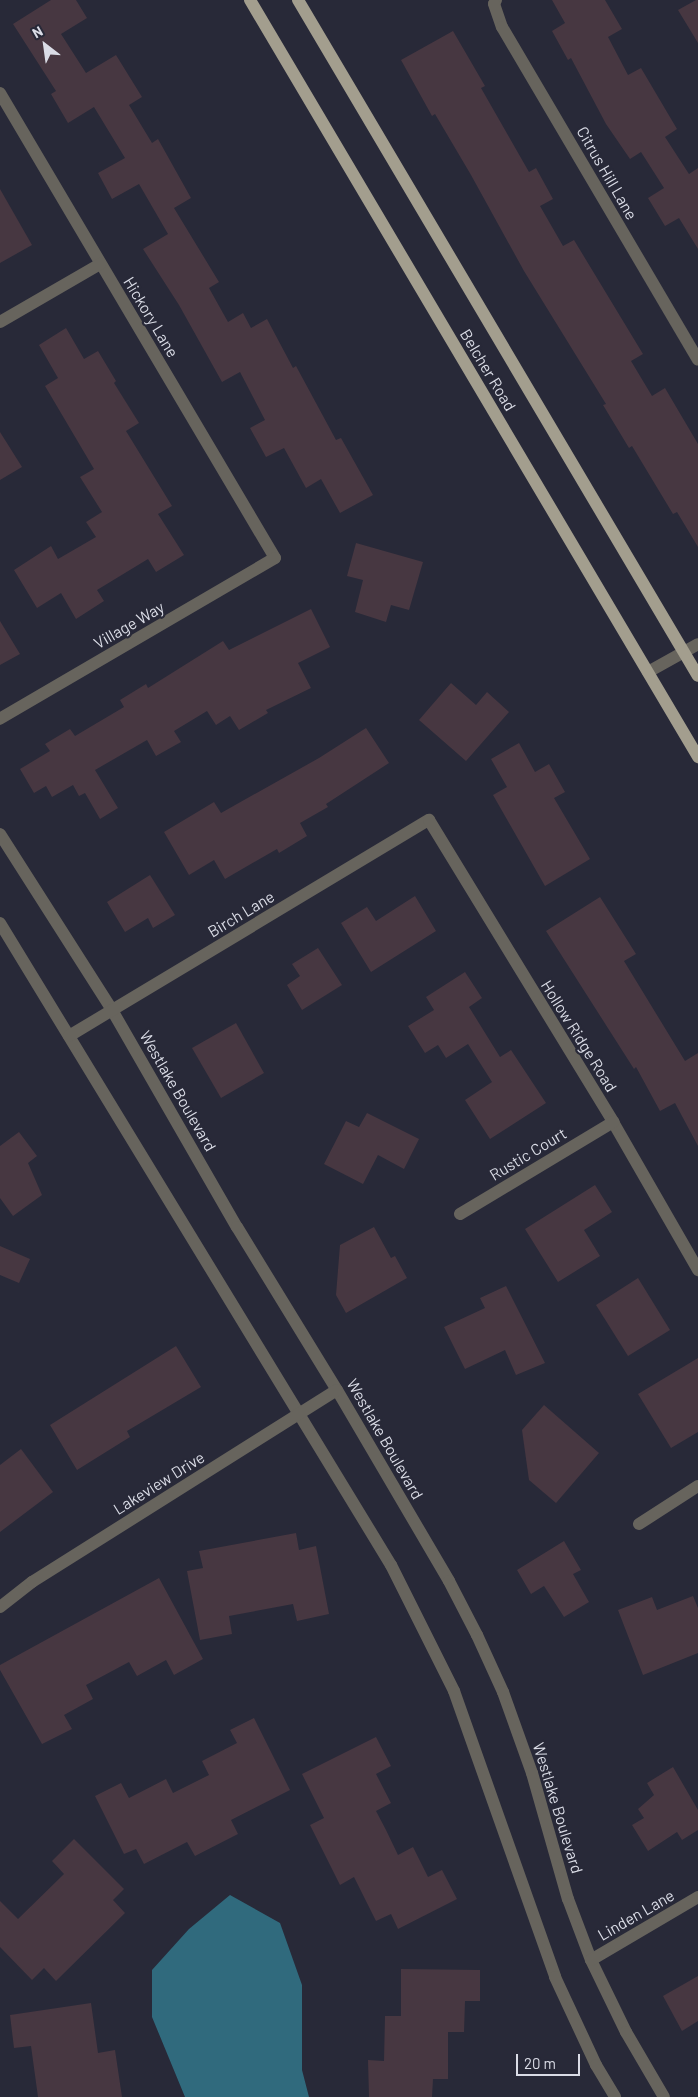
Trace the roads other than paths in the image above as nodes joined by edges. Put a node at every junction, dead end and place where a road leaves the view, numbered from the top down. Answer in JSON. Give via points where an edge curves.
{"nodes":[{"id":1,"x":250,"y":0,"type":"edge"},
{"id":2,"x":298,"y":0,"type":"edge"},
{"id":3,"x":496,"y":0,"type":"edge"},
{"id":4,"x":0,"y":93,"type":"edge"},
{"id":5,"x":100,"y":264,"type":"junction"},
{"id":6,"x":0,"y":322,"type":"edge"},
{"id":7,"x":698,"y":360,"type":"edge"},
{"id":8,"x":275,"y":558,"type":"joint"},
{"id":9,"x":698,"y":644,"type":"edge"},
{"id":10,"x":684,"y":652,"type":"junction"},
{"id":11,"x":648,"y":672,"type":"junction"},
{"id":12,"x":698,"y":676,"type":"edge"},
{"id":13,"x":0,"y":720,"type":"edge"},
{"id":14,"x":698,"y":757,"type":"edge"},
{"id":15,"x":429,"y":820,"type":"joint"},
{"id":16,"x":0,"y":834,"type":"edge"},
{"id":17,"x":0,"y":923,"type":"edge"},
{"id":18,"x":112,"y":1010,"type":"junction"},
{"id":19,"x":69,"y":1036,"type":"junction"},
{"id":20,"x":613,"y":1122,"type":"junction"},
{"id":21,"x":460,"y":1214,"type":"dead end"},
{"id":22,"x":698,"y":1270,"type":"edge"},
{"id":23,"x":337,"y":1390,"type":"junction"},
{"id":24,"x":299,"y":1413,"type":"junction"},
{"id":25,"x":698,"y":1486,"type":"edge"},
{"id":26,"x":639,"y":1524,"type":"dead end"},
{"id":27,"x":0,"y":1607,"type":"edge"},
{"id":28,"x":698,"y":1897,"type":"edge"},
{"id":29,"x":591,"y":1960,"type":"junction"},
{"id":30,"x":615,"y":2097,"type":"edge"},
{"id":31,"x":664,"y":2097,"type":"edge"}],
"edges":[{"from":1,"to":11,"type":"main road","name":"Belcher Road"},
{"from":2,"to":10,"type":"main road","name":"Belcher Road"},
{"from":3,"to":7,"type":"street","name":"Citrus Hill Lane","via":[[494,4],[502,27]]},
{"from":4,"to":5,"type":"street","name":"Hickory Lane"},
{"from":5,"to":6,"type":"street"},
{"from":5,"to":8,"type":"street","name":"Hickory Lane"},
{"from":8,"to":13,"type":"street","name":"Village Way"},
{"from":9,"to":10,"type":"street"},
{"from":10,"to":11,"type":"street"},
{"from":10,"to":12,"type":"main road","name":"Belcher Road"},
{"from":11,"to":14,"type":"main road","name":"Belcher Road"},
{"from":15,"to":18,"type":"street","name":"Birch Lane"},
{"from":15,"to":20,"type":"street","name":"Hollow Ridge Road"},
{"from":16,"to":18,"type":"street","name":"Westlake Boulevard"},
{"from":17,"to":19,"type":"street"},
{"from":18,"to":19,"type":"street","name":"Birch Lane"},
{"from":18,"to":23,"type":"street","name":"Westlake Boulevard","via":[[237,1227]]},
{"from":19,"to":24,"type":"street"},
{"from":20,"to":21,"type":"street","name":"Rustic Court"},
{"from":20,"to":22,"type":"street","name":"Hollow Ridge Road"},
{"from":23,"to":24,"type":"street","name":"Lakeview Drive"},
{"from":23,"to":29,"type":"street","name":"Westlake Boulevard","via":[[449,1581],[503,1692],[532,1773],[568,1899]]},
{"from":24,"to":27,"type":"street","name":"Lakeview Drive","via":[[32,1582]]},
{"from":24,"to":30,"type":"street","via":[[391,1565],[454,1691],[555,1977],[596,2065]]},
{"from":25,"to":26,"type":"street"},
{"from":28,"to":29,"type":"street","name":"Linden Lane"},
{"from":29,"to":31,"type":"street","name":"Westlake Boulevard","via":[[626,2032]]}]}
